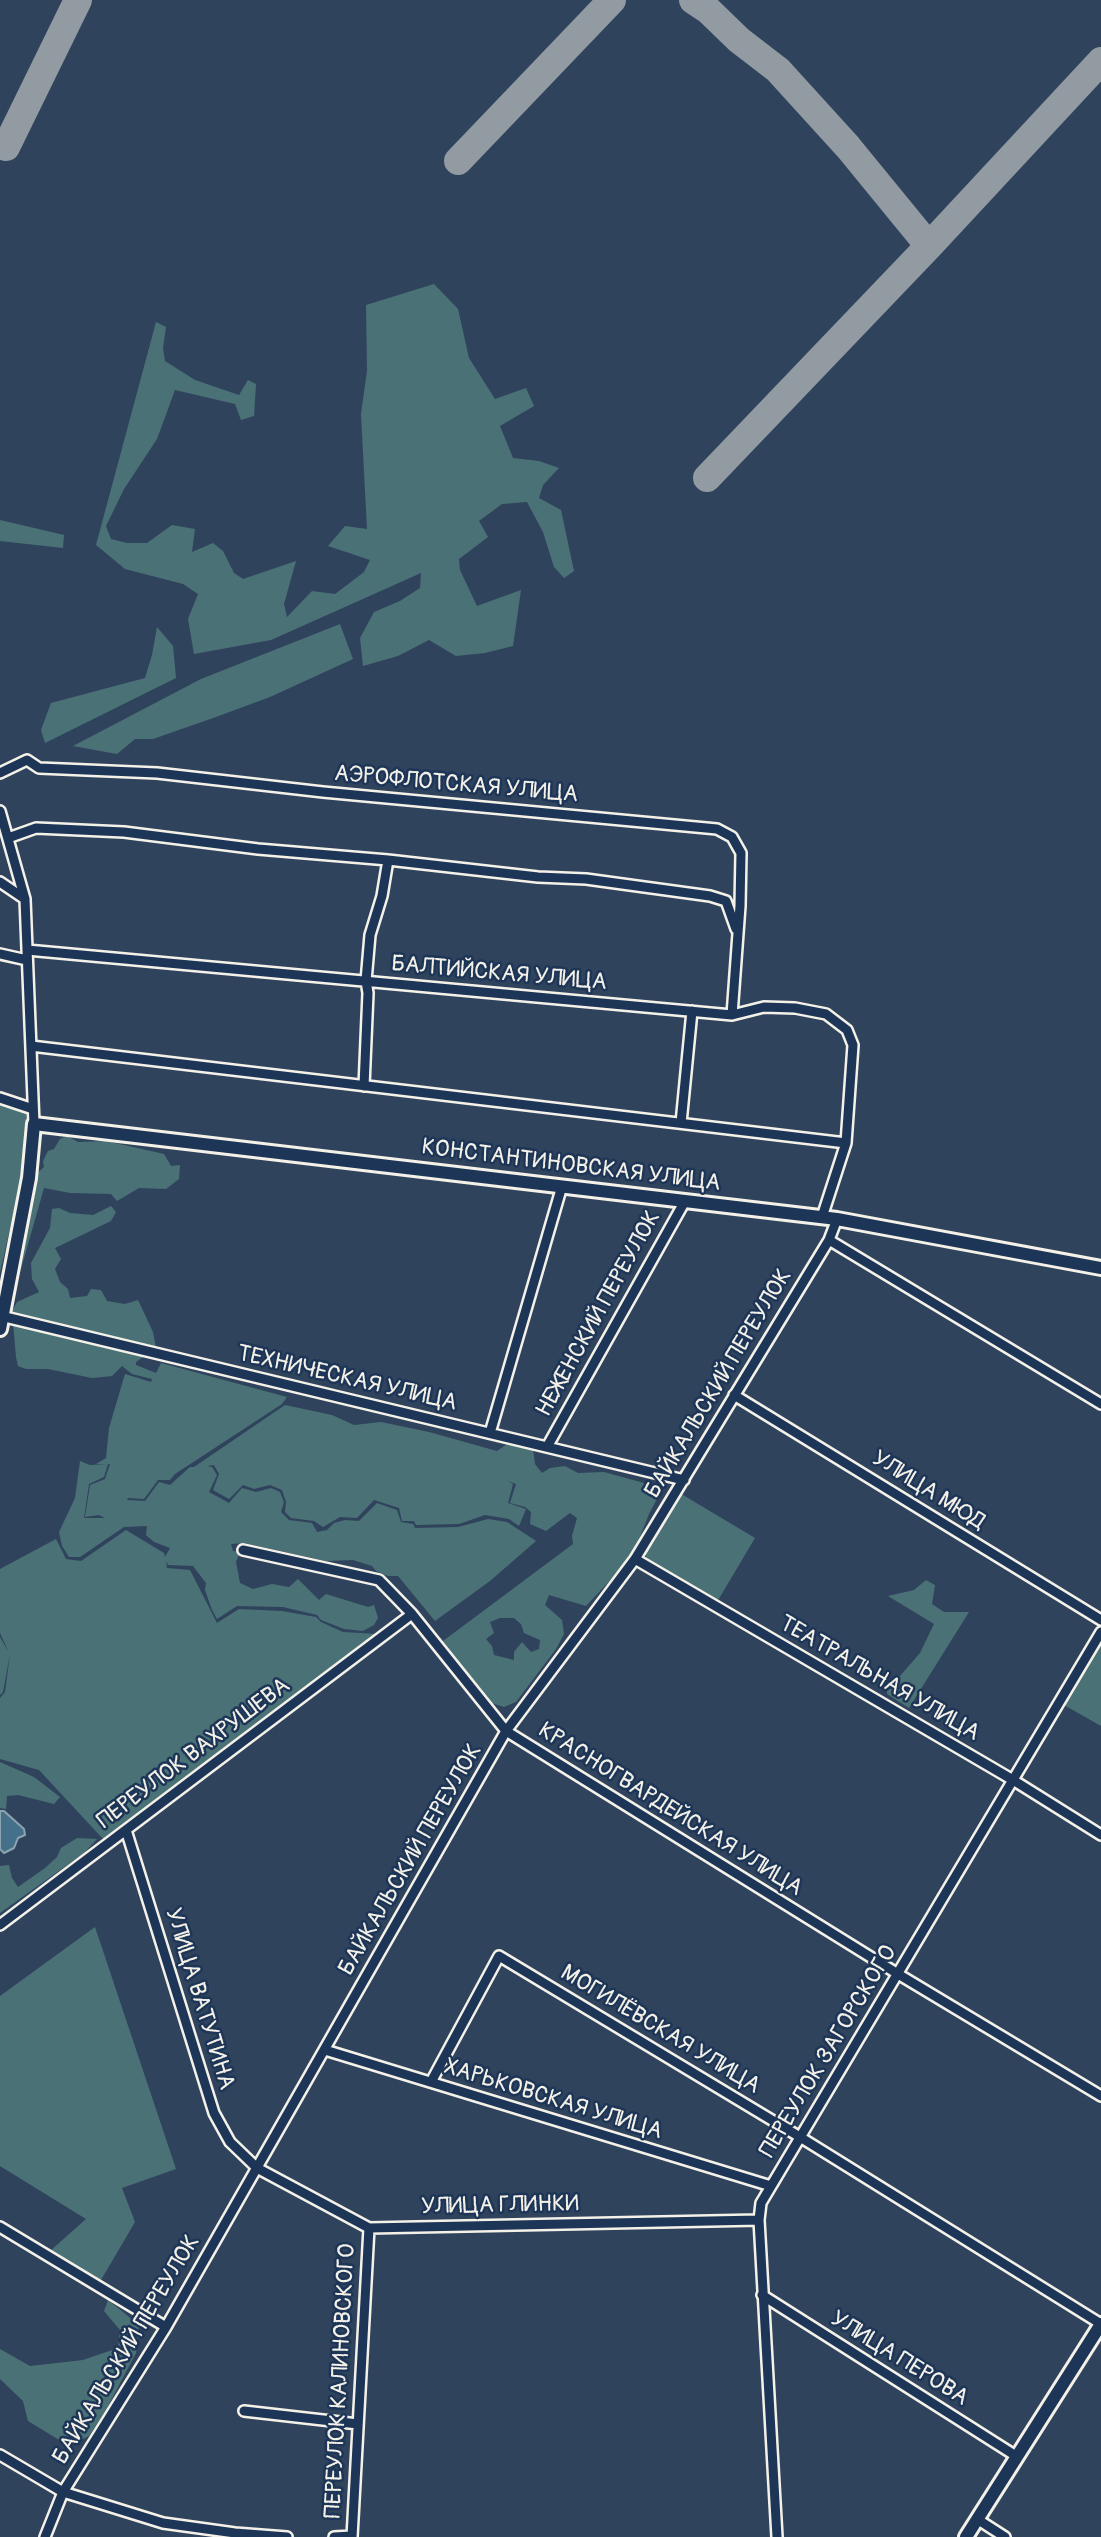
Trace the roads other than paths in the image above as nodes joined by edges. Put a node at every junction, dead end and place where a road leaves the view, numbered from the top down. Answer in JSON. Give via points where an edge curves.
{"nodes":[{"id":1,"x":0,"y":773,"type":"edge"},
{"id":2,"x":0,"y":811,"type":"edge"},
{"id":3,"x":8,"y":838,"type":"junction"},
{"id":4,"x":388,"y":860,"type":"junction"},
{"id":5,"x":0,"y":882,"type":"edge"},
{"id":6,"x":25,"y":899,"type":"junction"},
{"id":7,"x":737,"y":933,"type":"junction"},
{"id":8,"x":0,"y":954,"type":"edge"},
{"id":9,"x":27,"y":955,"type":"junction"},
{"id":10,"x":366,"y":981,"type":"junction"},
{"id":11,"x":692,"y":1011,"type":"junction"},
{"id":12,"x":732,"y":1015,"type":"junction"},
{"id":13,"x":31,"y":1046,"type":"junction"},
{"id":14,"x":364,"y":1086,"type":"junction"},
{"id":15,"x":0,"y":1098,"type":"edge"},
{"id":16,"x":33,"y":1109,"type":"junction"},
{"id":17,"x":681,"y":1123,"type":"junction"},
{"id":18,"x":34,"y":1124,"type":"junction"},
{"id":19,"x":846,"y":1143,"type":"junction"},
{"id":20,"x":562,"y":1186,"type":"junction"},
{"id":21,"x":685,"y":1201,"type":"junction"},
{"id":22,"x":822,"y":1217,"type":"junction"},
{"id":23,"x":837,"y":1219,"type":"junction"},
{"id":24,"x":829,"y":1240,"type":"junction"},
{"id":25,"x":1101,"y":1268,"type":"edge"},
{"id":26,"x":1,"y":1322,"type":"edge"},
{"id":27,"x":734,"y":1395,"type":"junction"},
{"id":28,"x":1101,"y":1404,"type":"edge"},
{"id":29,"x":490,"y":1433,"type":"junction"},
{"id":30,"x":547,"y":1447,"type":"junction"},
{"id":31,"x":684,"y":1479,"type":"junction"},
{"id":32,"x":243,"y":1550,"type":"dead end"},
{"id":33,"x":635,"y":1559,"type":"junction"},
{"id":34,"x":412,"y":1614,"type":"junction"},
{"id":35,"x":1101,"y":1620,"type":"edge"},
{"id":36,"x":1101,"y":1632,"type":"edge"},
{"id":37,"x":506,"y":1731,"type":"junction"},
{"id":38,"x":1013,"y":1780,"type":"junction"},
{"id":39,"x":126,"y":1830,"type":"junction"},
{"id":40,"x":1101,"y":1835,"type":"edge"},
{"id":41,"x":0,"y":1925,"type":"edge"},
{"id":42,"x":898,"y":1974,"type":"junction"},
{"id":43,"x":325,"y":2050,"type":"junction"},
{"id":44,"x":431,"y":2082,"type":"junction"},
{"id":45,"x":1101,"y":2095,"type":"edge"},
{"id":46,"x":800,"y":2137,"type":"junction"},
{"id":47,"x":257,"y":2168,"type":"junction"},
{"id":48,"x":771,"y":2186,"type":"junction"},
{"id":49,"x":759,"y":2220,"type":"junction"},
{"id":50,"x":0,"y":2227,"type":"edge"},
{"id":51,"x":369,"y":2228,"type":"junction"},
{"id":52,"x":762,"y":2295,"type":"junction"},
{"id":53,"x":1101,"y":2324,"type":"edge"},
{"id":54,"x":166,"y":2327,"type":"junction"},
{"id":55,"x":244,"y":2411,"type":"dead end"},
{"id":56,"x":358,"y":2424,"type":"junction"},
{"id":57,"x":0,"y":2455,"type":"edge"},
{"id":58,"x":1016,"y":2456,"type":"junction"},
{"id":59,"x":64,"y":2492,"type":"junction"},
{"id":60,"x":977,"y":2519,"type":"junction"},
{"id":61,"x":233,"y":2535,"type":"edge"},
{"id":62,"x":45,"y":2537,"type":"edge"},
{"id":63,"x":287,"y":2537,"type":"edge"},
{"id":64,"x":334,"y":2537,"type":"edge"},
{"id":65,"x":352,"y":2537,"type":"edge"},
{"id":66,"x":777,"y":2537,"type":"edge"},
{"id":67,"x":966,"y":2537,"type":"edge"},
{"id":68,"x":1005,"y":2537,"type":"edge"}],
"edges":[{"from":1,"to":7,"type":"street","name":"АЭРОФЛОТСКАЯ УЛИЦА","via":[[27,760],[39,768],[157,773],[717,829],[732,837],[741,853]]},
{"from":2,"to":3,"type":"street"},
{"from":3,"to":4,"type":"street","via":[[36,828],[124,832]]},
{"from":3,"to":6,"type":"street"},
{"from":4,"to":7,"type":"street","via":[[586,878],[710,896],[726,901]]},
{"from":4,"to":10,"type":"street","via":[[370,935]]},
{"from":5,"to":6,"type":"street"},
{"from":6,"to":9,"type":"street"},
{"from":7,"to":12,"type":"street","name":"АЭРОФЛОТСКАЯ УЛИЦА"},
{"from":8,"to":9,"type":"street","name":"БАЛТИЙСКАЯ УЛИЦА"},
{"from":9,"to":10,"type":"street","name":"БАЛТИЙСКАЯ УЛИЦА"},
{"from":9,"to":13,"type":"street"},
{"from":10,"to":11,"type":"street","name":"БАЛТИЙСКАЯ УЛИЦА"},
{"from":10,"to":14,"type":"street"},
{"from":11,"to":12,"type":"street","name":"БАЛТИЙСКАЯ УЛИЦА"},
{"from":11,"to":17,"type":"street"},
{"from":12,"to":19,"type":"street","name":"БАЛТИЙСКАЯ УЛИЦА","via":[[764,1007],[795,1008],[826,1014],[847,1030],[853,1045]]},
{"from":13,"to":14,"type":"street"},
{"from":13,"to":16,"type":"street"},
{"from":14,"to":17,"type":"street"},
{"from":15,"to":16,"type":"street"},
{"from":16,"to":18,"type":"street"},
{"from":17,"to":19,"type":"street"},
{"from":18,"to":20,"type":"street","name":"КОНСТАНТИНОВСКАЯ УЛИЦА"},
{"from":18,"to":26,"type":"street","via":[[29,1178]]},
{"from":19,"to":22,"type":"street","name":"БАЛТИЙСКАЯ УЛИЦА"},
{"from":20,"to":21,"type":"street","name":"КОНСТАНТИНОВСКАЯ УЛИЦА"},
{"from":20,"to":29,"type":"street"},
{"from":21,"to":22,"type":"street","name":"КОНСТАНТИНОВСКАЯ УЛИЦА"},
{"from":21,"to":30,"type":"street","name":"НЕЖЕНСКИЙ ПЕРЕУЛОК"},
{"from":22,"to":23,"type":"street","name":"КОНСТАНТИНОВСКАЯ УЛИЦА"},
{"from":23,"to":24,"type":"street","name":"БАЙКАЛЬСКИЙ ПЕРЕУЛОК"},
{"from":23,"to":25,"type":"street","name":"КОНСТАНТИНОВСКАЯ УЛИЦА"},
{"from":24,"to":27,"type":"street","name":"БАЙКАЛЬСКИЙ ПЕРЕУЛОК"},
{"from":24,"to":28,"type":"street"},
{"from":26,"to":29,"type":"street","name":"ТЕХНИЧЕСКАЯ УЛИЦА"},
{"from":27,"to":31,"type":"street","name":"БАЙКАЛЬСКИЙ ПЕРЕУЛОК"},
{"from":27,"to":35,"type":"street","name":"УЛИЦА МЮД"},
{"from":29,"to":30,"type":"street","name":"ТЕХНИЧЕСКАЯ УЛИЦА"},
{"from":30,"to":31,"type":"street","name":"ТЕХНИЧЕСКАЯ УЛИЦА"},
{"from":31,"to":33,"type":"street","name":"БАЙКАЛЬСКИЙ ПЕРЕУЛОК"},
{"from":32,"to":34,"type":"street","name":"КРАСНОГВАРДЕЙСКАЯ УЛИЦА","via":[[379,1580]]},
{"from":33,"to":37,"type":"street","name":"БАЙКАЛЬСКИЙ ПЕРЕУЛОК"},
{"from":33,"to":38,"type":"street","name":"ТЕАТРАЛЬНАЯ УЛИЦА"},
{"from":34,"to":37,"type":"street","name":"КРАСНОГВАРДЕЙСКАЯ УЛИЦА"},
{"from":34,"to":39,"type":"street","name":"ПЕРЕУЛОК ВАХРУШЕВА"},
{"from":36,"to":38,"type":"street","name":"ПЕРЕУЛОК ЗАГОРСКОГО"},
{"from":37,"to":42,"type":"street","name":"КРАСНОГВАРДЕЙСКАЯ УЛИЦА"},
{"from":37,"to":43,"type":"street","name":"БАЙКАЛЬСКИЙ ПЕРЕУЛОК"},
{"from":38,"to":40,"type":"street","name":"ТЕАТРАЛЬНАЯ УЛИЦА"},
{"from":38,"to":42,"type":"street","name":"ПЕРЕУЛОК ЗАГОРСКОГО"},
{"from":39,"to":41,"type":"street","name":"ПЕРЕУЛОК ВАХРУШЕВА"},
{"from":39,"to":47,"type":"street","name":"УЛИЦА ВАТУТИНА","via":[[214,2113],[230,2142]]},
{"from":42,"to":45,"type":"street","name":"КРАСНОГВАРДЕЙСКАЯ УЛИЦА"},
{"from":42,"to":46,"type":"street","name":"ПЕРЕУЛОК ЗАГОРСКОГО"},
{"from":43,"to":44,"type":"street","name":"ХАРЬКОВСКАЯ УЛИЦА"},
{"from":43,"to":47,"type":"street","name":"БАЙКАЛЬСКИЙ ПЕРЕУЛОК"},
{"from":44,"to":46,"type":"street","name":"МОГИЛЁВСКАЯ УЛИЦА","via":[[499,1956]]},
{"from":44,"to":48,"type":"street","name":"ХАРЬКОВСКАЯ УЛИЦА"},
{"from":46,"to":48,"type":"street","name":"ПЕРЕУЛОК ЗАГОРСКОГО"},
{"from":46,"to":53,"type":"street","name":"МОГИЛЁВСКАЯ УЛИЦА"},
{"from":47,"to":51,"type":"street","name":"УЛИЦА ГЛИНКИ"},
{"from":47,"to":54,"type":"street","name":"БАЙКАЛЬСКИЙ ПЕРЕУЛОК"},
{"from":48,"to":49,"type":"street","name":"ПЕРЕУЛОК ЗАГОРСКОГО","via":[[761,2203]]},
{"from":49,"to":51,"type":"street","name":"УЛИЦА ГЛИНКИ"},
{"from":49,"to":52,"type":"street","name":"ПЕРЕУЛОК ЗАГОРСКОГО"},
{"from":50,"to":54,"type":"street"},
{"from":51,"to":56,"type":"street","name":"ПЕРЕУЛОК КАЛИНОВСКОГО"},
{"from":52,"to":58,"type":"street","name":"УЛИЦА ПЕРОВА"},
{"from":52,"to":66,"type":"street","name":"ПЕРЕУЛОК ЗАГОРСКОГО"},
{"from":53,"to":58,"type":"street"},
{"from":54,"to":59,"type":"street","name":"БАЙКАЛЬСКИЙ ПЕРЕУЛОК"},
{"from":55,"to":56,"type":"street"},
{"from":56,"to":65,"type":"street","name":"ПЕРЕУЛОК КАЛИНОВСКОГО"},
{"from":57,"to":59,"type":"street"},
{"from":58,"to":60,"type":"street"},
{"from":59,"to":61,"type":"street","via":[[163,2523]]},
{"from":59,"to":62,"type":"street","name":"БАЙКАЛЬСКИЙ ПЕРЕУЛОК"},
{"from":60,"to":67,"type":"street"},
{"from":60,"to":68,"type":"street"},
{"from":61,"to":63,"type":"street"},
{"from":64,"to":65,"type":"street"}]}
